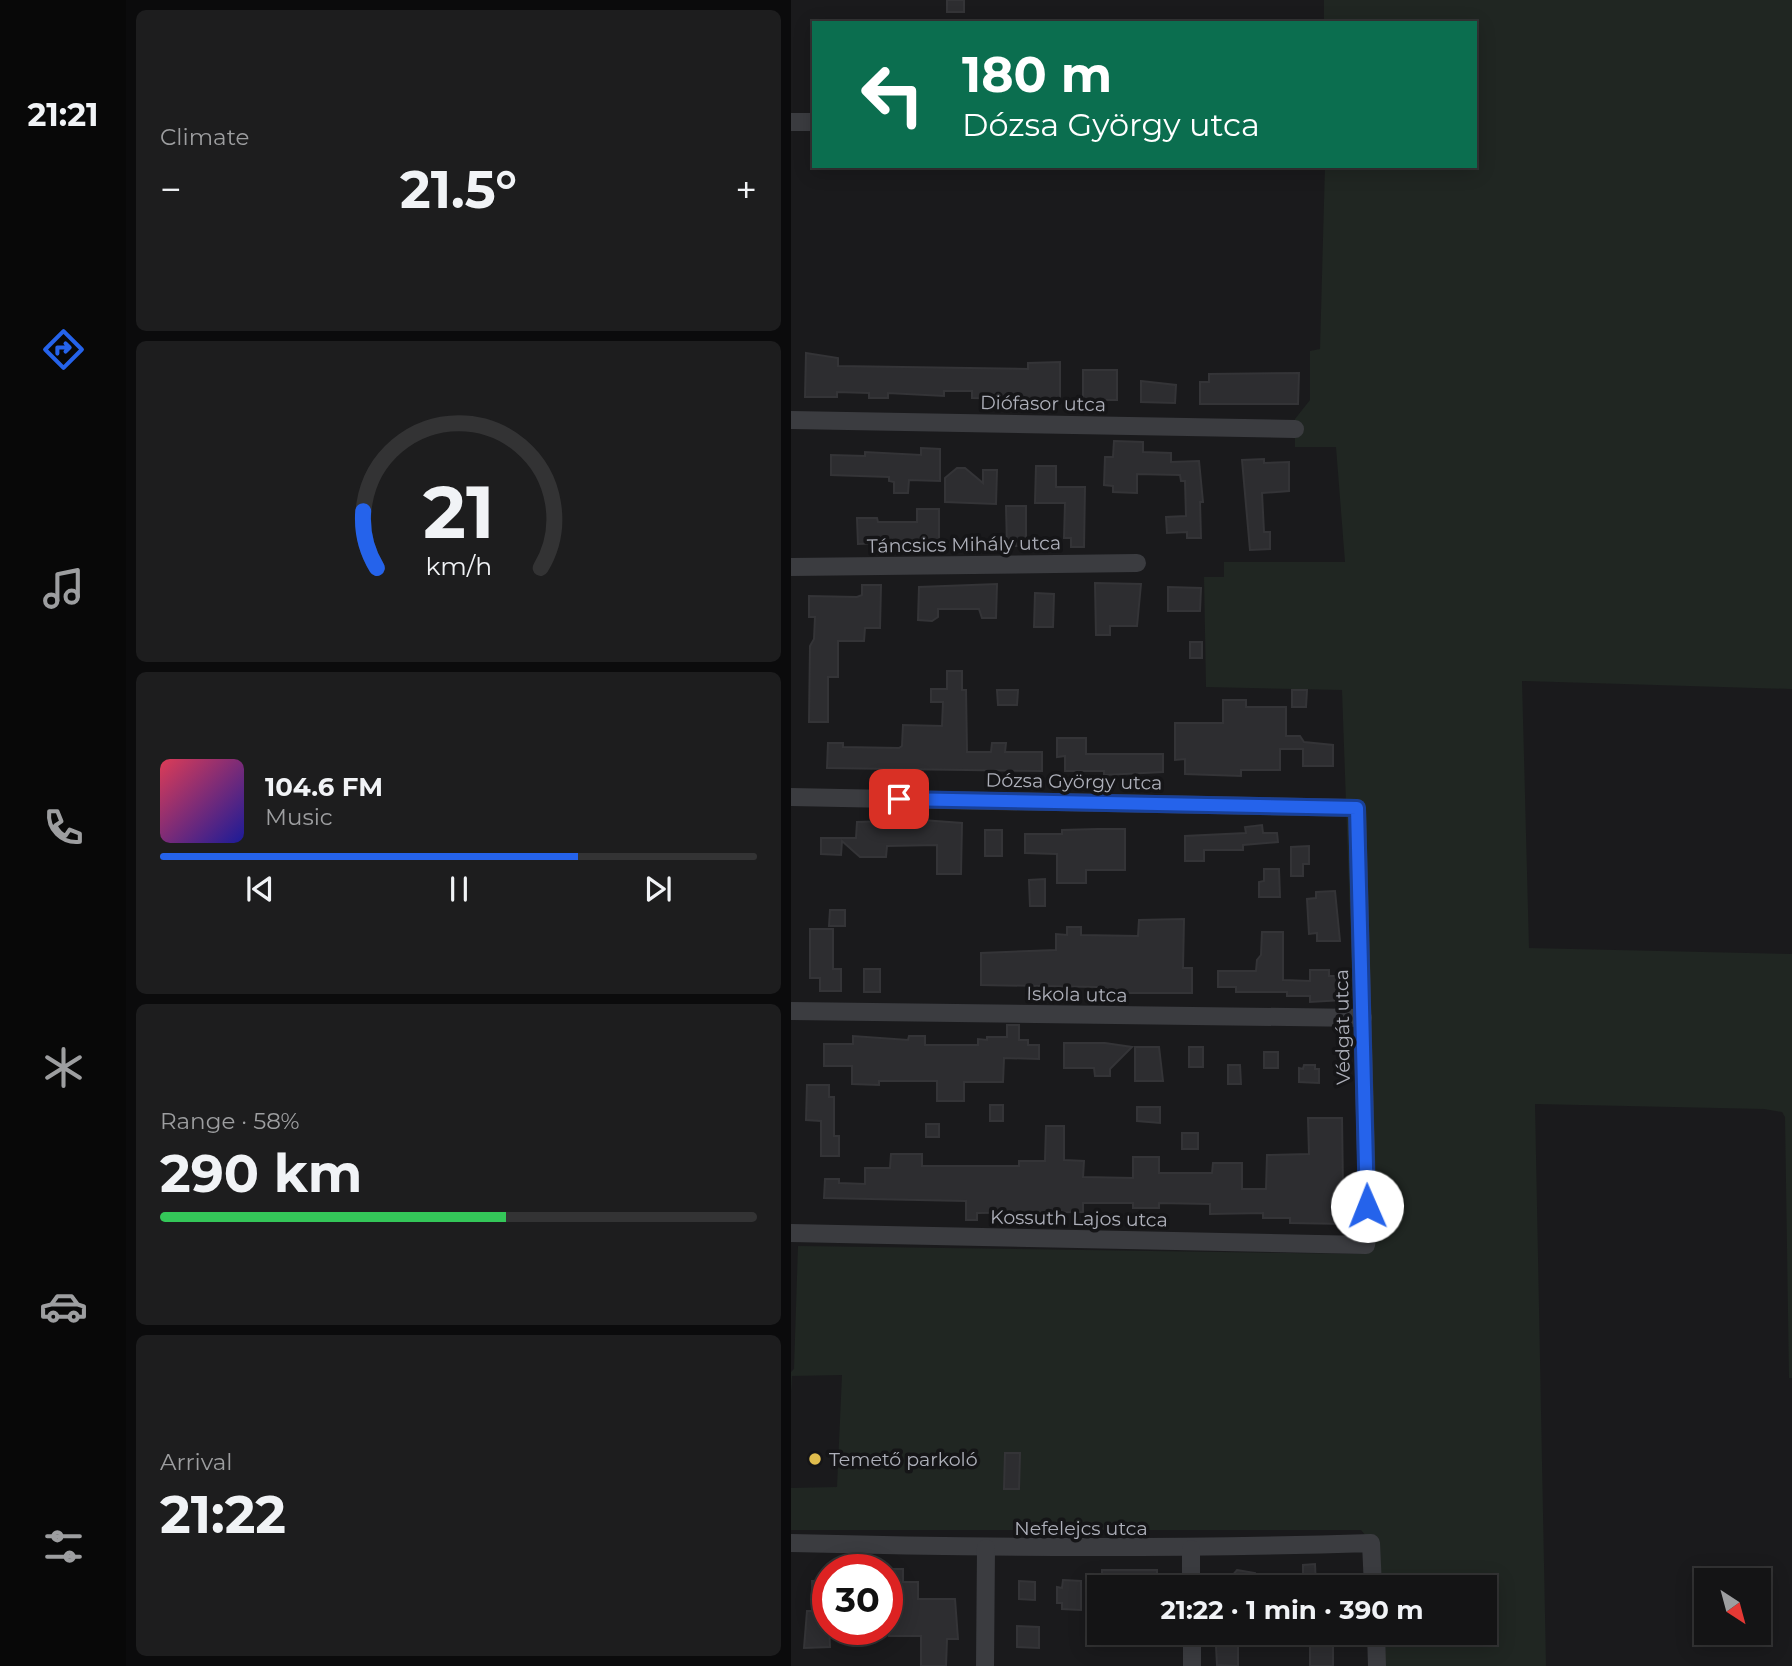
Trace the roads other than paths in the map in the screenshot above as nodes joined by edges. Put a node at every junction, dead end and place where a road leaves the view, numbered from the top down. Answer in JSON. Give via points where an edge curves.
{"nodes":[{"id":1,"x":791,"y":121,"type":"edge"},
{"id":2,"x":812,"y":122,"type":"edge"},
{"id":3,"x":791,"y":420,"type":"edge"},
{"id":4,"x":1295,"y":429,"type":"dead end"},
{"id":5,"x":1137,"y":563,"type":"dead end"},
{"id":6,"x":791,"y":567,"type":"edge"},
{"id":7,"x":791,"y":797,"type":"edge"},
{"id":8,"x":1357,"y":808,"type":"joint"},
{"id":9,"x":791,"y":1011,"type":"edge"},
{"id":10,"x":1363,"y":1018,"type":"junction"},
{"id":11,"x":791,"y":1233,"type":"edge"},
{"id":12,"x":1366,"y":1245,"type":"joint"},
{"id":13,"x":791,"y":1543,"type":"edge"},
{"id":14,"x":986,"y":1548,"type":"junction"},
{"id":15,"x":1191,"y":1549,"type":"junction"},
{"id":16,"x":1191,"y":1575,"type":"edge"},
{"id":17,"x":1372,"y":1575,"type":"edge"},
{"id":18,"x":1192,"y":1645,"type":"edge"},
{"id":19,"x":1376,"y":1645,"type":"edge"},
{"id":20,"x":985,"y":1666,"type":"edge"},
{"id":21,"x":1192,"y":1666,"type":"edge"},
{"id":22,"x":1377,"y":1666,"type":"edge"}],
"edges":[{"from":1,"to":2,"type":"street"},
{"from":3,"to":4,"type":"street","name":"Diófasor utca"},
{"from":5,"to":6,"type":"street","name":"Táncsics Mihály utca"},
{"from":7,"to":8,"type":"street","name":"Dózsa György utca"},
{"from":8,"to":10,"type":"street","name":"Védgát utca"},
{"from":9,"to":10,"type":"street","name":"Iskola utca"},
{"from":10,"to":12,"type":"street","name":"Védgát utca"},
{"from":11,"to":12,"type":"street","name":"Kossuth Lajos utca"},
{"from":13,"to":14,"type":"street","name":"Nefelejcs utca"},
{"from":14,"to":15,"type":"street","name":"Nefelejcs utca"},
{"from":14,"to":20,"type":"street"},
{"from":15,"to":16,"type":"street"},
{"from":15,"to":17,"type":"street","name":"Nefelejcs utca","via":[[1371,1543]]},
{"from":18,"to":21,"type":"street"},
{"from":19,"to":22,"type":"street"}]}
